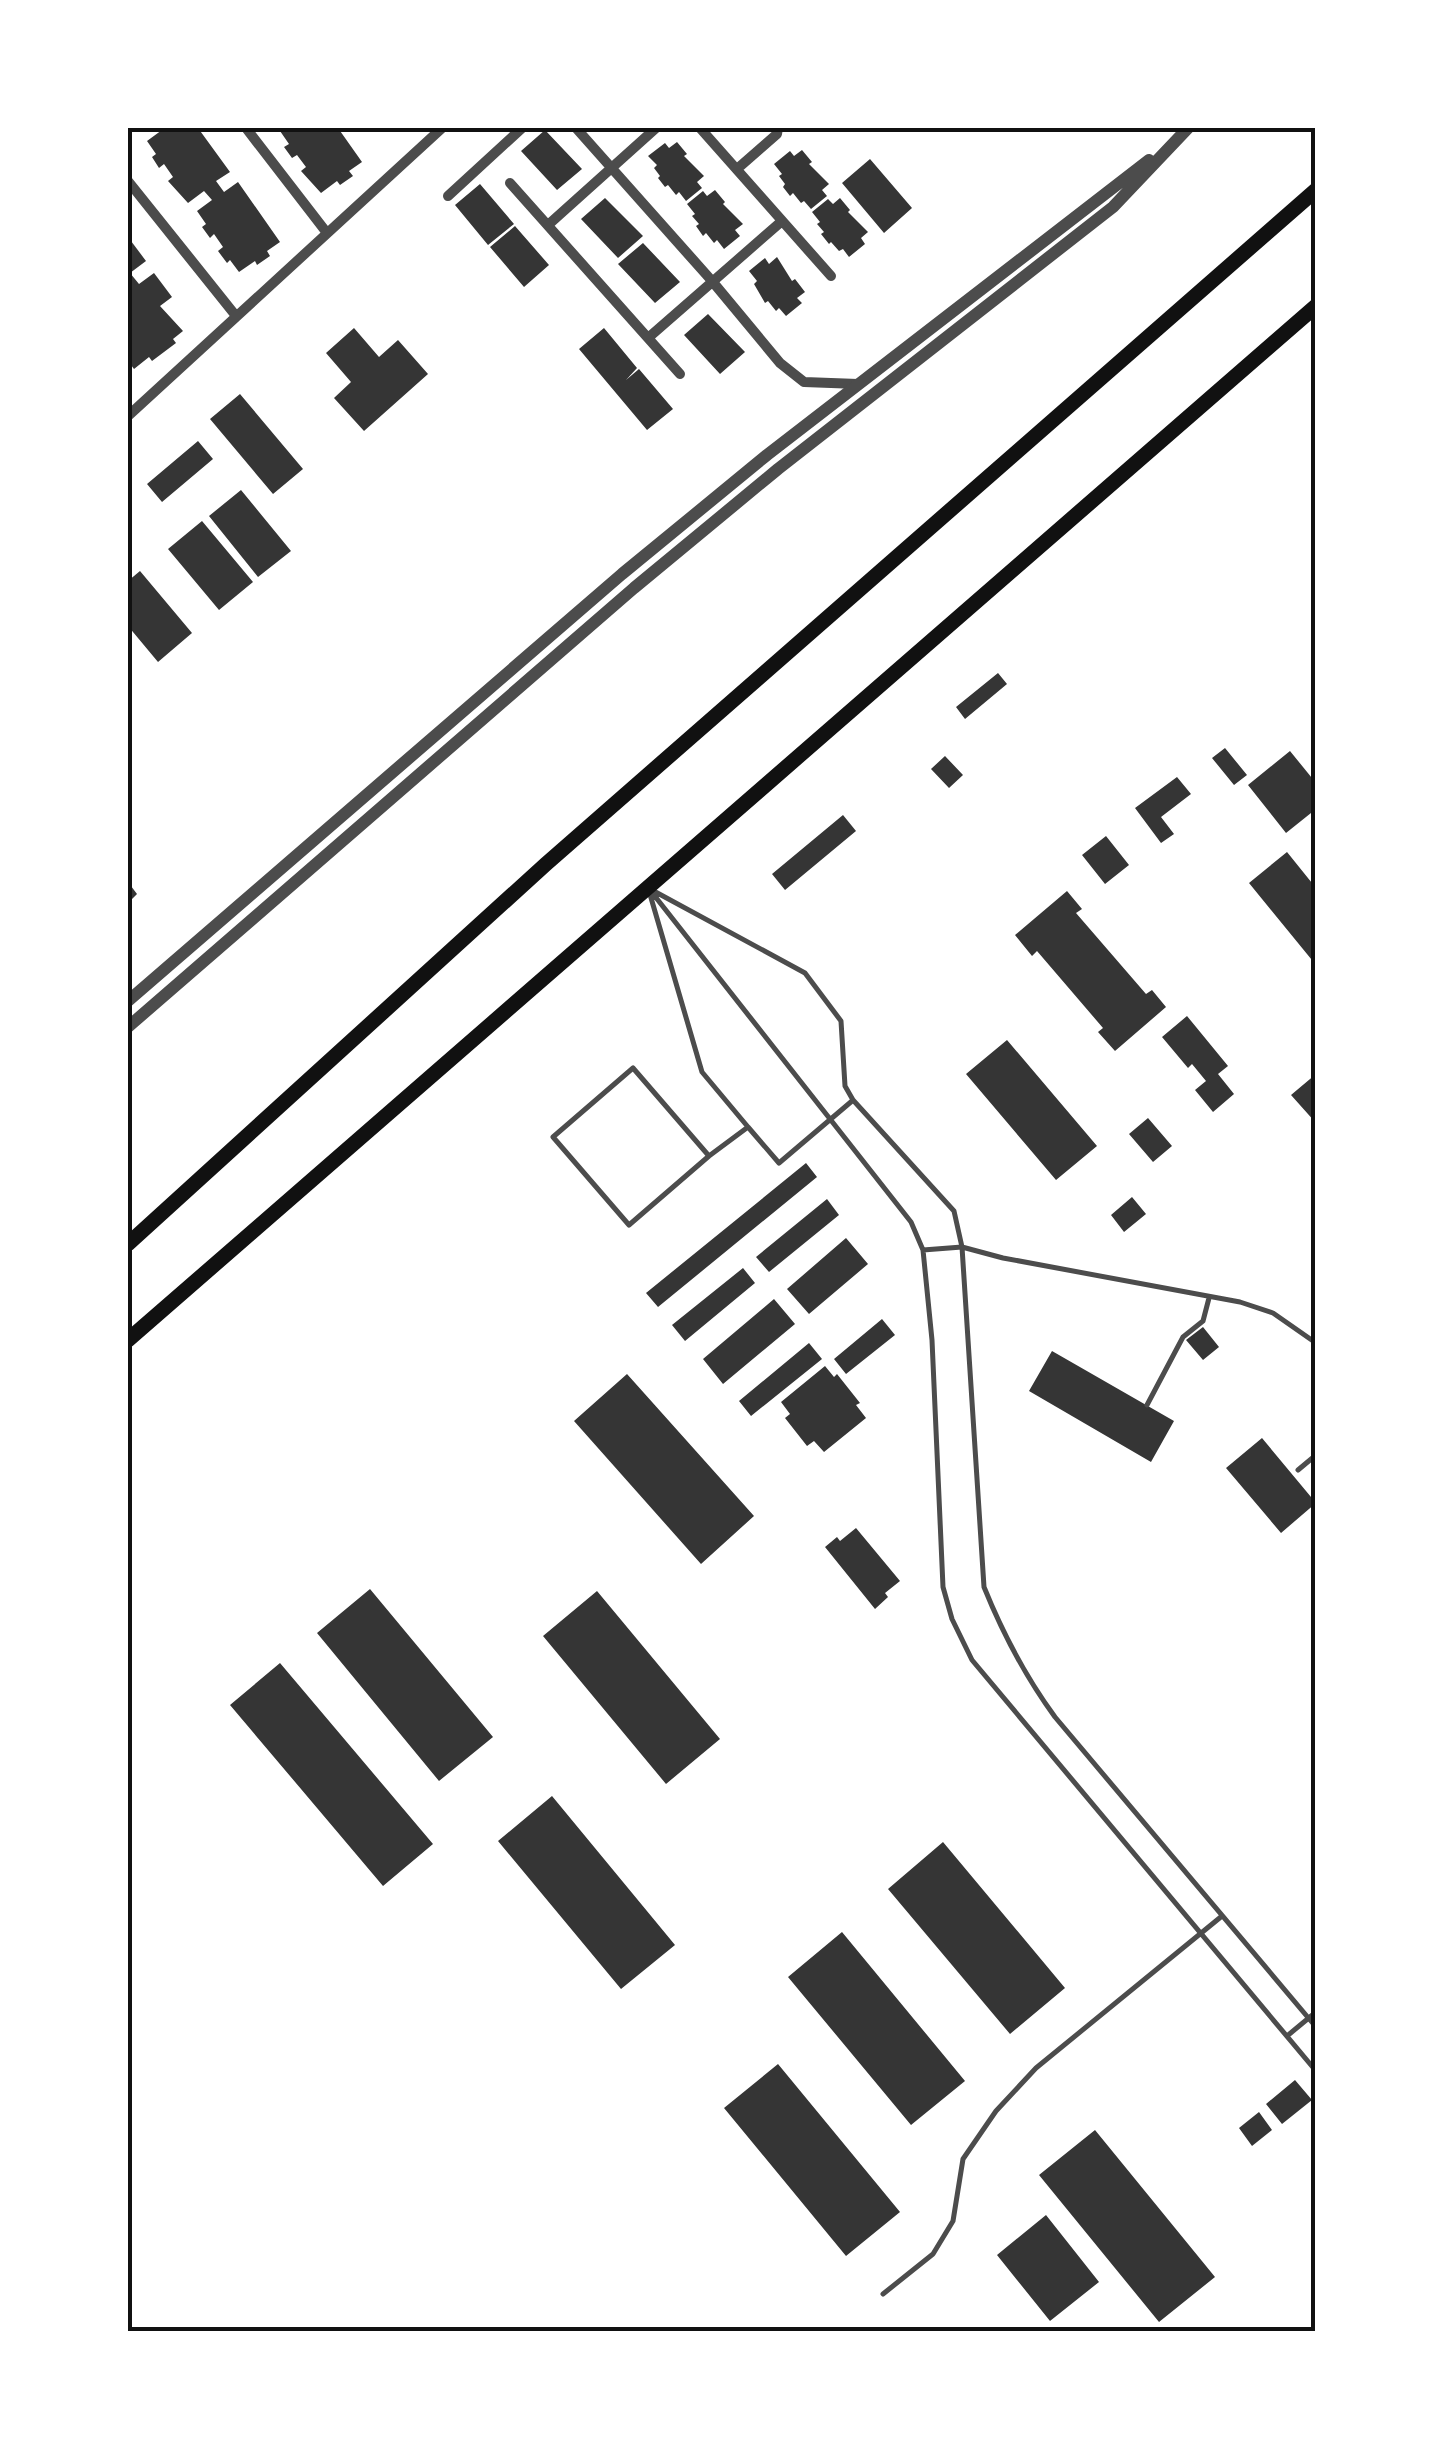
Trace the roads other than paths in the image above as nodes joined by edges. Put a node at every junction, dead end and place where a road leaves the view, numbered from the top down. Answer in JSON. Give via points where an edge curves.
{"nodes":[{"id":1,"x":246,"y":128,"type":"edge"},
{"id":2,"x":442,"y":128,"type":"edge"},
{"id":3,"x":522,"y":128,"type":"edge"},
{"id":4,"x":576,"y":128,"type":"edge"},
{"id":5,"x":656,"y":128,"type":"edge"},
{"id":6,"x":700,"y":128,"type":"edge"},
{"id":7,"x":778,"y":128,"type":"edge"},
{"id":8,"x":1188,"y":128,"type":"edge"},
{"id":9,"x":1172,"y":144,"type":"junction"},
{"id":10,"x":612,"y":169,"type":"junction"},
{"id":11,"x":737,"y":170,"type":"junction"},
{"id":12,"x":128,"y":181,"type":"edge"},
{"id":13,"x":510,"y":183,"type":"dead end"},
{"id":14,"x":1316,"y":190,"type":"edge"},
{"id":15,"x":448,"y":196,"type":"dead end"},
{"id":16,"x":782,"y":221,"type":"junction"},
{"id":17,"x":548,"y":225,"type":"junction"},
{"id":18,"x":327,"y":233,"type":"junction"},
{"id":19,"x":831,"y":276,"type":"dead end"},
{"id":20,"x":712,"y":282,"type":"junction"},
{"id":21,"x":1316,"y":306,"type":"edge"},
{"id":22,"x":236,"y":316,"type":"junction"},
{"id":23,"x":648,"y":338,"type":"junction"},
{"id":24,"x":680,"y":374,"type":"dead end"},
{"id":25,"x":858,"y":384,"type":"junction"},
{"id":26,"x":128,"y":416,"type":"edge"},
{"id":27,"x":648,"y":888,"type":"junction"},
{"id":28,"x":128,"y":1001,"type":"edge"},
{"id":29,"x":128,"y":1027,"type":"edge"},
{"id":30,"x":853,"y":1100,"type":"junction"},
{"id":31,"x":832,"y":1119,"type":"junction"},
{"id":32,"x":748,"y":1127,"type":"junction"},
{"id":33,"x":709,"y":1156,"type":"junction"},
{"id":34,"x":128,"y":1244,"type":"edge"},
{"id":35,"x":962,"y":1247,"type":"junction"},
{"id":36,"x":923,"y":1250,"type":"junction"},
{"id":37,"x":1210,"y":1296,"type":"junction"},
{"id":38,"x":128,"y":1340,"type":"edge"},
{"id":39,"x":1316,"y":1342,"type":"edge"},
{"id":40,"x":1147,"y":1405,"type":"dead end"},
{"id":41,"x":1316,"y":1455,"type":"edge"},
{"id":42,"x":1298,"y":1470,"type":"dead end"},
{"id":43,"x":1222,"y":1916,"type":"junction"},
{"id":44,"x":1200,"y":1933,"type":"junction"},
{"id":45,"x":1316,"y":2012,"type":"edge"},
{"id":46,"x":1308,"y":2018,"type":"junction"},
{"id":47,"x":1316,"y":2027,"type":"edge"},
{"id":48,"x":1287,"y":2037,"type":"junction"},
{"id":49,"x":1316,"y":2071,"type":"edge"},
{"id":50,"x":884,"y":2294,"type":"dead end"}],
"edges":[{"from":1,"to":18,"type":"street"},
{"from":2,"to":18,"type":"street"},
{"from":3,"to":15,"type":"street"},
{"from":4,"to":10,"type":"street"},
{"from":5,"to":10,"type":"street"},
{"from":6,"to":11,"type":"street"},
{"from":7,"to":11,"type":"street"},
{"from":8,"to":9,"type":"street"},
{"from":9,"to":25,"type":"street"},
{"from":9,"to":29,"type":"street","via":[[1113,207],[634,588]]},
{"from":10,"to":17,"type":"street"},
{"from":10,"to":20,"type":"street"},
{"from":11,"to":16,"type":"street"},
{"from":12,"to":22,"type":"street"},
{"from":13,"to":17,"type":"street"},
{"from":14,"to":34,"type":"highway","via":[[546,864]]},
{"from":16,"to":19,"type":"street"},
{"from":16,"to":20,"type":"street"},
{"from":17,"to":23,"type":"street"},
{"from":18,"to":22,"type":"street"},
{"from":20,"to":23,"type":"street"},
{"from":20,"to":25,"type":"street","via":[[765,348],[804,382]]},
{"from":21,"to":27,"type":"highway"},
{"from":22,"to":26,"type":"street"},
{"from":23,"to":24,"type":"street"},
{"from":25,"to":28,"type":"street","via":[[622,574]]},
{"from":27,"to":30,"type":"lane","via":[[805,973],[841,1020],[845,1086]]},
{"from":27,"to":31,"type":"lane"},
{"from":27,"to":32,"type":"lane","via":[[702,1072]]},
{"from":27,"to":38,"type":"highway"},
{"from":30,"to":31,"type":"lane"},
{"from":30,"to":35,"type":"lane","via":[[954,1211]]},
{"from":31,"to":32,"type":"lane","via":[[778,1163]]},
{"from":31,"to":36,"type":"lane","via":[[911,1222]]},
{"from":32,"to":33,"type":"lane"},
{"from":33,"to":33,"type":"lane","via":[[630,1225],[553,1137],[633,1068]]},
{"from":35,"to":36,"type":"lane"},
{"from":35,"to":37,"type":"lane"},
{"from":35,"to":43,"type":"lane","via":[[984,1588],[1024,1674],[1055,1717]]},
{"from":36,"to":44,"type":"lane","via":[[942,1586],[952,1619],[972,1660]]},
{"from":37,"to":39,"type":"lane","via":[[1273,1313]]},
{"from":37,"to":40,"type":"lane","via":[[1203,1321],[1183,1337]]},
{"from":41,"to":42,"type":"lane"},
{"from":43,"to":44,"type":"lane"},
{"from":43,"to":46,"type":"lane"},
{"from":44,"to":48,"type":"lane"},
{"from":44,"to":50,"type":"lane","via":[[1036,2068],[996,2112],[963,2160],[953,2220],[933,2254]]},
{"from":45,"to":46,"type":"lane"},
{"from":46,"to":47,"type":"lane"},
{"from":46,"to":48,"type":"lane"},
{"from":48,"to":49,"type":"lane"}]}
